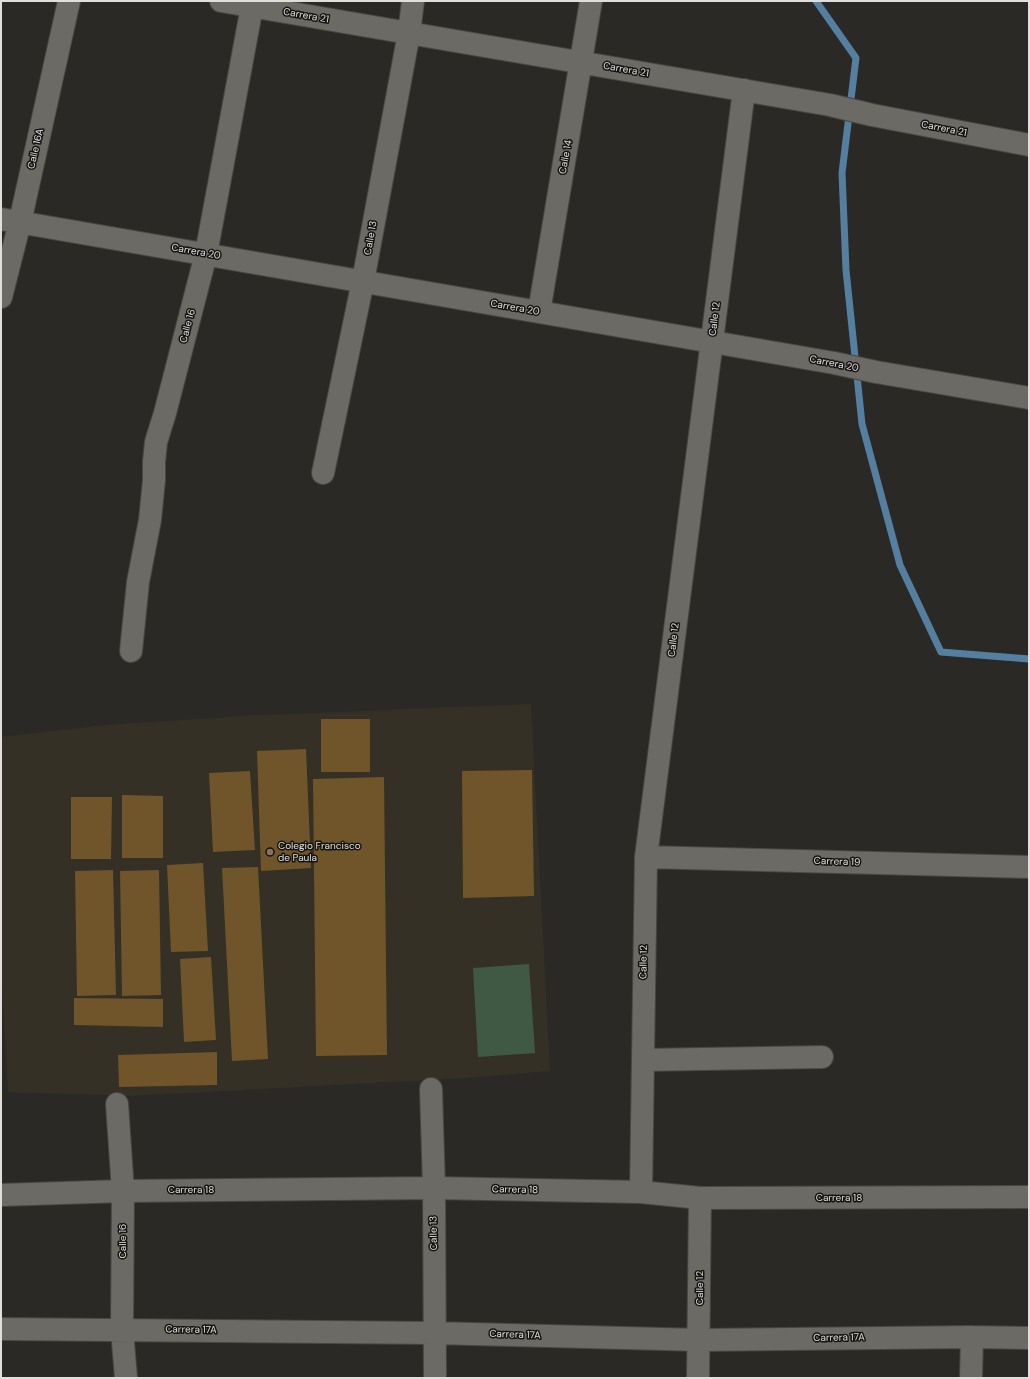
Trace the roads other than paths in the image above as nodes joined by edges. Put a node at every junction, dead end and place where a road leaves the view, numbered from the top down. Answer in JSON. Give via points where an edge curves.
{"nodes":[{"id":1,"x":69,"y":1,"type":"edge"},
{"id":2,"x":221,"y":1,"type":"edge"},
{"id":3,"x":413,"y":1,"type":"edge"},
{"id":4,"x":591,"y":1,"type":"edge"},
{"id":5,"x":252,"y":4,"type":"edge"},
{"id":6,"x":409,"y":33,"type":"junction"},
{"id":7,"x":582,"y":63,"type":"junction"},
{"id":8,"x":744,"y":90,"type":"junction"},
{"id":9,"x":1029,"y":144,"type":"edge"},
{"id":10,"x":10,"y":220,"type":"edge"},
{"id":11,"x":206,"y":254,"type":"junction"},
{"id":12,"x":363,"y":282,"type":"junction"},
{"id":13,"x":1,"y":297,"type":"edge"},
{"id":14,"x":539,"y":312,"type":"junction"},
{"id":15,"x":712,"y":342,"type":"junction"},
{"id":16,"x":1029,"y":398,"type":"edge"},
{"id":17,"x":322,"y":473,"type":"dead end"},
{"id":18,"x":130,"y":651,"type":"dead end"},
{"id":19,"x":646,"y":857,"type":"junction"},
{"id":20,"x":1029,"y":867,"type":"edge"},
{"id":21,"x":822,"y":1057,"type":"dead end"},
{"id":22,"x":643,"y":1060,"type":"junction"},
{"id":23,"x":431,"y":1088,"type":"dead end"},
{"id":24,"x":117,"y":1104,"type":"dead end"},
{"id":25,"x":434,"y":1188,"type":"junction"},
{"id":26,"x":123,"y":1191,"type":"junction"},
{"id":27,"x":641,"y":1192,"type":"junction"},
{"id":28,"x":1,"y":1195,"type":"edge"},
{"id":29,"x":700,"y":1198,"type":"junction"},
{"id":30,"x":1029,"y":1198,"type":"edge"},
{"id":31,"x":1,"y":1329,"type":"edge"},
{"id":32,"x":122,"y":1330,"type":"junction"},
{"id":33,"x":435,"y":1333,"type":"junction"},
{"id":34,"x":972,"y":1337,"type":"junction"},
{"id":35,"x":1029,"y":1338,"type":"edge"},
{"id":36,"x":700,"y":1340,"type":"junction"},
{"id":37,"x":126,"y":1378,"type":"edge"},
{"id":38,"x":435,"y":1378,"type":"edge"},
{"id":39,"x":698,"y":1378,"type":"edge"},
{"id":40,"x":971,"y":1378,"type":"edge"}],
"edges":[{"from":1,"to":10,"type":"street","name":"Calle 16A"},
{"from":2,"to":5,"type":"street","name":"Carrera 21"},
{"from":3,"to":6,"type":"street","name":"Calle 13"},
{"from":4,"to":7,"type":"street","name":"Calle 14"},
{"from":5,"to":6,"type":"street","name":"Carrera 21"},
{"from":5,"to":11,"type":"street","name":"Calle 16"},
{"from":6,"to":7,"type":"street","name":"Carrera 21"},
{"from":6,"to":12,"type":"street","name":"Calle 13"},
{"from":7,"to":8,"type":"street","name":"Carrera 21"},
{"from":7,"to":14,"type":"street","name":"Calle 14"},
{"from":8,"to":9,"type":"street","name":"Carrera 21"},
{"from":8,"to":15,"type":"street","name":"Calle 12"},
{"from":10,"to":11,"type":"street","name":"Carrera 20"},
{"from":10,"to":13,"type":"street","name":"Calle 16A"},
{"from":11,"to":12,"type":"street","name":"Carrera 20"},
{"from":11,"to":18,"type":"street","name":"Calle 16","via":[[156,442],[150,520],[138,582]]},
{"from":12,"to":14,"type":"street","name":"Carrera 20"},
{"from":12,"to":17,"type":"street","name":"Calle 13"},
{"from":14,"to":15,"type":"street","name":"Carrera 20"},
{"from":15,"to":16,"type":"street","name":"Carrera 20"},
{"from":15,"to":19,"type":"street","name":"Calle 12"},
{"from":19,"to":20,"type":"street","name":"Carrera 19"},
{"from":19,"to":22,"type":"street","name":"Calle 12"},
{"from":21,"to":22,"type":"street"},
{"from":22,"to":27,"type":"street","name":"Calle 12"},
{"from":23,"to":25,"type":"street","name":"Calle 13"},
{"from":24,"to":26,"type":"street","name":"Calle 16"},
{"from":25,"to":26,"type":"street","name":"Carrera 18"},
{"from":25,"to":27,"type":"street","name":"Carrera 18"},
{"from":25,"to":33,"type":"street","name":"Calle 13"},
{"from":26,"to":28,"type":"street","name":"Carrera 18"},
{"from":26,"to":32,"type":"street","name":"Calle 16"},
{"from":27,"to":29,"type":"street","name":"Carrera 18"},
{"from":29,"to":30,"type":"street","name":"Carrera 18"},
{"from":29,"to":36,"type":"street","name":"Calle 12"},
{"from":31,"to":32,"type":"street","name":"Carrera 17A"},
{"from":32,"to":33,"type":"street","name":"Carrera 17A"},
{"from":32,"to":37,"type":"street","name":"Calle 16"},
{"from":33,"to":36,"type":"street","name":"Carrera 17A"},
{"from":33,"to":38,"type":"street","name":"Calle 13"},
{"from":34,"to":35,"type":"street","name":"Carrera 17A"},
{"from":34,"to":36,"type":"street","name":"Carrera 17A"},
{"from":34,"to":40,"type":"street"},
{"from":36,"to":39,"type":"street","name":"Calle 12"}]}
